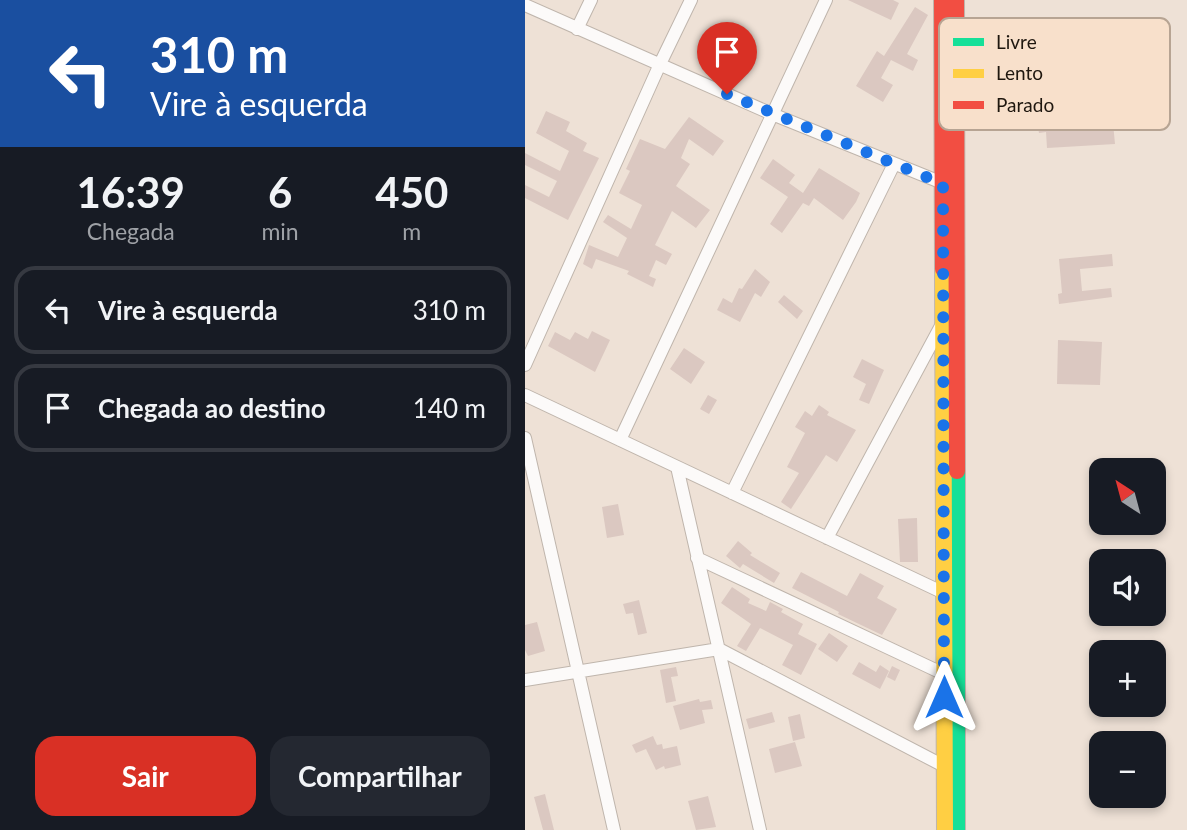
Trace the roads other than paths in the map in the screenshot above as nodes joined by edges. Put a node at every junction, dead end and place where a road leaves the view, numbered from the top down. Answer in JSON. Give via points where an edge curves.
{"nodes":[{"id":1,"x":591,"y":0,"type":"edge"},
{"id":2,"x":691,"y":0,"type":"edge"},
{"id":3,"x":826,"y":0,"type":"edge"},
{"id":4,"x":942,"y":0,"type":"edge"},
{"id":5,"x":955,"y":0,"type":"edge"},
{"id":6,"x":525,"y":5,"type":"edge"},
{"id":7,"x":943,"y":18,"type":"edge"},
{"id":8,"x":954,"y":18,"type":"edge"},
{"id":9,"x":577,"y":29,"type":"junction"},
{"id":10,"x":660,"y":64,"type":"junction"},
{"id":11,"x":772,"y":114,"type":"junction"},
{"id":12,"x":947,"y":130,"type":"edge"},
{"id":13,"x":951,"y":130,"type":"edge"},
{"id":14,"x":894,"y":164,"type":"junction"},
{"id":15,"x":949,"y":186,"type":"junction"},
{"id":16,"x":943,"y":322,"type":"junction"},
{"id":17,"x":525,"y":365,"type":"edge"},
{"id":18,"x":525,"y":395,"type":"edge"},
{"id":19,"x":525,"y":438,"type":"edge"},
{"id":20,"x":620,"y":440,"type":"junction"},
{"id":21,"x":677,"y":467,"type":"junction"},
{"id":22,"x":732,"y":493,"type":"junction"},
{"id":23,"x":827,"y":538,"type":"junction"},
{"id":24,"x":697,"y":558,"type":"junction"},
{"id":25,"x":944,"y":593,"type":"junction"},
{"id":26,"x":719,"y":649,"type":"junction"},
{"id":27,"x":578,"y":672,"type":"junction"},
{"id":28,"x":944,"y":674,"type":"junction"},
{"id":29,"x":525,"y":680,"type":"edge"},
{"id":30,"x":944,"y":766,"type":"junction"},
{"id":31,"x":614,"y":830,"type":"edge"},
{"id":32,"x":760,"y":830,"type":"edge"},
{"id":33,"x":945,"y":830,"type":"edge"},
{"id":34,"x":957,"y":830,"type":"edge"}],
"edges":[{"from":1,"to":9,"type":"street"},
{"from":2,"to":10,"type":"street"},
{"from":3,"to":11,"type":"street"},
{"from":4,"to":7,"type":"street"},
{"from":5,"to":8,"type":"street"},
{"from":6,"to":9,"type":"street"},
{"from":9,"to":10,"type":"street"},
{"from":10,"to":11,"type":"street"},
{"from":10,"to":17,"type":"street"},
{"from":11,"to":14,"type":"street"},
{"from":11,"to":20,"type":"street"},
{"from":12,"to":15,"type":"street"},
{"from":13,"to":15,"type":"street"},
{"from":14,"to":15,"type":"street"},
{"from":14,"to":22,"type":"street"},
{"from":15,"to":16,"type":"street"},
{"from":15,"to":34,"type":"street"},
{"from":16,"to":23,"type":"street"},
{"from":16,"to":25,"type":"street"},
{"from":18,"to":20,"type":"street"},
{"from":19,"to":27,"type":"street"},
{"from":20,"to":21,"type":"street"},
{"from":21,"to":22,"type":"street"},
{"from":21,"to":24,"type":"street"},
{"from":22,"to":23,"type":"street"},
{"from":23,"to":25,"type":"street"},
{"from":24,"to":26,"type":"street"},
{"from":24,"to":28,"type":"street"},
{"from":25,"to":28,"type":"street"},
{"from":26,"to":27,"type":"street"},
{"from":26,"to":30,"type":"street"},
{"from":26,"to":32,"type":"street"},
{"from":27,"to":29,"type":"street"},
{"from":27,"to":31,"type":"street"},
{"from":28,"to":30,"type":"street"},
{"from":30,"to":33,"type":"street"}]}
